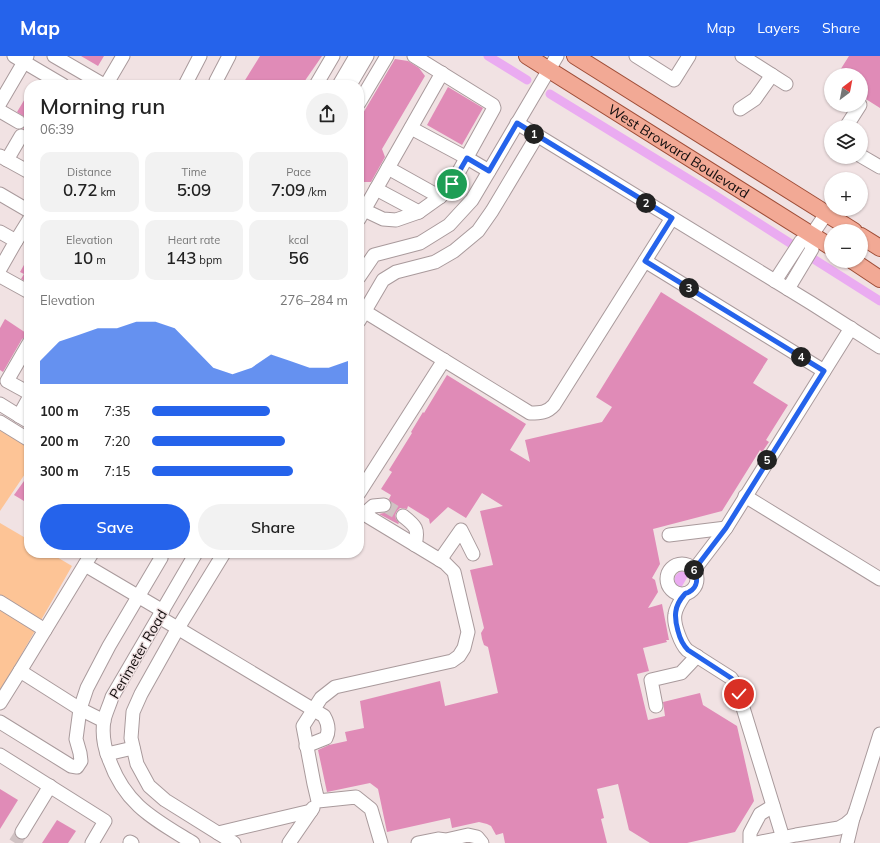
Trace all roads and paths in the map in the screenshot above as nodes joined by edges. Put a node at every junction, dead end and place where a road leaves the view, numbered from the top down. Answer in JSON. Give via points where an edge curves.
{"nodes":[{"id":1,"x":123,"y":56,"type":"edge"},
{"id":2,"x":200,"y":56,"type":"edge"},
{"id":3,"x":229,"y":56,"type":"edge"},
{"id":4,"x":333,"y":56,"type":"edge"},
{"id":5,"x":356,"y":56,"type":"edge"},
{"id":6,"x":367,"y":56,"type":"edge"},
{"id":7,"x":387,"y":56,"type":"edge"},
{"id":8,"x":414,"y":56,"type":"edge"},
{"id":9,"x":527,"y":56,"type":"edge"},
{"id":10,"x":575,"y":56,"type":"edge"},
{"id":11,"x":636,"y":56,"type":"edge"},
{"id":12,"x":689,"y":56,"type":"edge"},
{"id":13,"x":742,"y":56,"type":"edge"},
{"id":14,"x":22,"y":58,"type":"edge"},
{"id":15,"x":62,"y":58,"type":"edge"},
{"id":16,"x":654,"y":61,"type":"edge"},
{"id":17,"x":553,"y":63,"type":"edge"},
{"id":18,"x":442,"y":73,"type":"junction"},
{"id":19,"x":772,"y":75,"type":"junction"},
{"id":20,"x":55,"y":80,"type":"edge"},
{"id":21,"x":97,"y":80,"type":"edge"},
{"id":22,"x":108,"y":80,"type":"edge"},
{"id":23,"x":188,"y":80,"type":"edge"},
{"id":24,"x":217,"y":80,"type":"edge"},
{"id":25,"x":319,"y":80,"type":"edge"},
{"id":26,"x":346,"y":80,"type":"edge"},
{"id":27,"x":347,"y":80,"type":"edge"},
{"id":28,"x":786,"y":84,"type":"dead end"},
{"id":29,"x":364,"y":95,"type":"edge"},
{"id":30,"x":0,"y":103,"type":"edge"},
{"id":31,"x":740,"y":109,"type":"dead end"},
{"id":32,"x":0,"y":111,"type":"edge"},
{"id":33,"x":19,"y":122,"type":"dead end"},
{"id":34,"x":517,"y":123,"type":"junction"},
{"id":35,"x":411,"y":128,"type":"junction"},
{"id":36,"x":21,"y":136,"type":"dead end"},
{"id":37,"x":537,"y":136,"type":"junction"},
{"id":38,"x":4,"y":158,"type":"edge"},
{"id":39,"x":467,"y":158,"type":"junction"},
{"id":40,"x":868,"y":160,"type":"edge"},
{"id":41,"x":880,"y":167,"type":"edge"},
{"id":42,"x":388,"y":168,"type":"junction"},
{"id":43,"x":24,"y":169,"type":"edge"},
{"id":44,"x":489,"y":171,"type":"junction"},
{"id":45,"x":376,"y":189,"type":"junction"},
{"id":46,"x":0,"y":194,"type":"edge"},
{"id":47,"x":440,"y":197,"type":"junction"},
{"id":48,"x":24,"y":207,"type":"edge"},
{"id":49,"x":364,"y":211,"type":"edge"},
{"id":50,"x":418,"y":212,"type":"junction"},
{"id":51,"x":824,"y":213,"type":"edge"},
{"id":52,"x":364,"y":215,"type":"edge"},
{"id":53,"x":825,"y":216,"type":"edge"},
{"id":54,"x":829,"y":216,"type":"edge"},
{"id":55,"x":672,"y":218,"type":"junction"},
{"id":56,"x":842,"y":224,"type":"edge"},
{"id":57,"x":24,"y":228,"type":"edge"},
{"id":58,"x":0,"y":232,"type":"edge"},
{"id":59,"x":810,"y":237,"type":"junction"},
{"id":60,"x":868,"y":240,"type":"edge"},
{"id":61,"x":16,"y":241,"type":"junction"},
{"id":62,"x":824,"y":244,"type":"edge"},
{"id":63,"x":880,"y":248,"type":"edge"},
{"id":64,"x":2,"y":261,"type":"edge"},
{"id":65,"x":645,"y":261,"type":"junction"},
{"id":66,"x":864,"y":268,"type":"edge"},
{"id":67,"x":364,"y":270,"type":"edge"},
{"id":68,"x":0,"y":276,"type":"edge"},
{"id":69,"x":880,"y":279,"type":"edge"},
{"id":70,"x":775,"y":281,"type":"junction"},
{"id":71,"x":24,"y":289,"type":"edge"},
{"id":72,"x":788,"y":289,"type":"junction"},
{"id":73,"x":364,"y":308,"type":"edge"},
{"id":74,"x":364,"y":315,"type":"edge"},
{"id":75,"x":850,"y":328,"type":"junction"},
{"id":76,"x":880,"y":347,"type":"edge"},
{"id":77,"x":24,"y":352,"type":"edge"},
{"id":78,"x":444,"y":360,"type":"junction"},
{"id":79,"x":824,"y":371,"type":"junction"},
{"id":80,"x":24,"y":390,"type":"edge"},
{"id":81,"x":0,"y":404,"type":"edge"},
{"id":82,"x":24,"y":419,"type":"edge"},
{"id":83,"x":0,"y":422,"type":"edge"},
{"id":84,"x":24,"y":437,"type":"edge"},
{"id":85,"x":364,"y":485,"type":"edge"},
{"id":86,"x":745,"y":496,"type":"junction"},
{"id":87,"x":384,"y":505,"type":"tunnel mouth"},
{"id":88,"x":364,"y":510,"type":"edge"},
{"id":89,"x":364,"y":514,"type":"edge"},
{"id":90,"x":403,"y":516,"type":"tunnel mouth"},
{"id":91,"x":726,"y":528,"type":"junction"},
{"id":92,"x":668,"y":535,"type":"dead end"},
{"id":93,"x":415,"y":545,"type":"junction"},
{"id":94,"x":472,"y":554,"type":"dead end"},
{"id":95,"x":89,"y":558,"type":"edge"},
{"id":96,"x":160,"y":558,"type":"edge"},
{"id":97,"x":193,"y":558,"type":"edge"},
{"id":98,"x":221,"y":558,"type":"edge"},
{"id":99,"x":440,"y":560,"type":"junction"},
{"id":100,"x":85,"y":565,"type":"junction"},
{"id":101,"x":694,"y":570,"type":"junction"},
{"id":102,"x":880,"y":579,"type":"edge"},
{"id":103,"x":685,"y":594,"type":"junction"},
{"id":104,"x":138,"y":597,"type":"junction"},
{"id":105,"x":0,"y":602,"type":"edge"},
{"id":106,"x":161,"y":614,"type":"junction"},
{"id":107,"x":178,"y":628,"type":"junction"},
{"id":108,"x":45,"y":630,"type":"junction"},
{"id":109,"x":697,"y":656,"type":"junction"},
{"id":110,"x":20,"y":671,"type":"junction"},
{"id":111,"x":0,"y":703,"type":"edge"},
{"id":112,"x":656,"y":706,"type":"dead end"},
{"id":113,"x":80,"y":709,"type":"junction"},
{"id":114,"x":314,"y":709,"type":"junction"},
{"id":115,"x":104,"y":721,"type":"junction"},
{"id":116,"x":0,"y":722,"type":"edge"},
{"id":117,"x":880,"y":734,"type":"edge"},
{"id":118,"x":306,"y":746,"type":"junction"},
{"id":119,"x":133,"y":748,"type":"junction"},
{"id":120,"x":107,"y":754,"type":"junction"},
{"id":121,"x":0,"y":755,"type":"edge"},
{"id":122,"x":50,"y":786,"type":"junction"},
{"id":123,"x":315,"y":806,"type":"junction"},
{"id":124,"x":773,"y":806,"type":"junction"},
{"id":125,"x":183,"y":811,"type":"junction"},
{"id":126,"x":853,"y":818,"type":"junction"},
{"id":127,"x":171,"y":829,"type":"junction"},
{"id":128,"x":22,"y":832,"type":"tunnel mouth"},
{"id":129,"x":218,"y":833,"type":"junction"},
{"id":130,"x":783,"y":838,"type":"junction"},
{"id":131,"x":466,"y":839,"type":"edge"},
{"id":132,"x":92,"y":843,"type":"edge"},
{"id":133,"x":193,"y":843,"type":"edge"},
{"id":134,"x":234,"y":843,"type":"edge"},
{"id":135,"x":289,"y":843,"type":"edge"},
{"id":136,"x":381,"y":843,"type":"edge"},
{"id":137,"x":418,"y":843,"type":"edge"},
{"id":138,"x":482,"y":843,"type":"edge"},
{"id":139,"x":750,"y":843,"type":"edge"},
{"id":140,"x":756,"y":843,"type":"edge"},
{"id":141,"x":847,"y":843,"type":"edge"}],
"edges":[{"from":1,"to":22,"type":"street"},
{"from":2,"to":23,"type":"street"},
{"from":3,"to":24,"type":"street"},
{"from":4,"to":25,"type":"street"},
{"from":5,"to":26,"type":"street"},
{"from":6,"to":27,"type":"street"},
{"from":7,"to":29,"type":"street"},
{"from":8,"to":18,"type":"street"},
{"from":9,"to":17,"type":"main road","name":"West Broward Boulevard"},
{"from":10,"to":51,"type":"main road","name":"West Broward Boulevard"},
{"from":11,"to":16,"type":"street"},
{"from":12,"to":16,"type":"street","via":[[674,80]]},
{"from":13,"to":19,"type":"street"},
{"from":14,"to":20,"type":"street"},
{"from":14,"to":30,"type":"street"},
{"from":15,"to":21,"type":"street"},
{"from":17,"to":34,"type":"street"},
{"from":17,"to":59,"type":"main road","name":"West Broward Boulevard"},
{"from":18,"to":35,"type":"street"},
{"from":18,"to":39,"type":"street","via":[[494,106]]},
{"from":19,"to":28,"type":"street"},
{"from":19,"to":31,"type":"street","via":[[755,99]]},
{"from":32,"to":33,"type":"street"},
{"from":34,"to":37,"type":"street"},
{"from":34,"to":44,"type":"street"},
{"from":35,"to":39,"type":"street"},
{"from":35,"to":42,"type":"street"},
{"from":36,"to":38,"type":"street"},
{"from":37,"to":55,"type":"street"},
{"from":37,"to":73,"type":"street","via":[[478,231],[454,251],[435,262],[396,272],[383,280]]},
{"from":38,"to":43,"type":"street"},
{"from":39,"to":44,"type":"street"},
{"from":39,"to":47,"type":"street","via":[[452,184]]},
{"from":40,"to":41,"type":"street"},
{"from":42,"to":45,"type":"street"},
{"from":42,"to":47,"type":"street"},
{"from":44,"to":67,"type":"street","via":[[472,200],[449,225],[420,243],[374,255]]},
{"from":45,"to":49,"type":"street"},
{"from":45,"to":50,"type":"street"},
{"from":46,"to":48,"type":"street"},
{"from":47,"to":50,"type":"street"},
{"from":50,"to":52,"type":"street","via":[[396,220]]},
{"from":53,"to":59,"type":"street"},
{"from":54,"to":56,"type":"main road","name":"West Broward Boulevard"},
{"from":55,"to":65,"type":"street"},
{"from":55,"to":70,"type":"street"},
{"from":57,"to":61,"type":"street"},
{"from":58,"to":61,"type":"street"},
{"from":59,"to":62,"type":"main road","name":"West Broward Boulevard"},
{"from":59,"to":70,"type":"street","via":[[800,241]]},
{"from":59,"to":72,"type":"street","via":[[812,249]]},
{"from":60,"to":63,"type":"main road"},
{"from":61,"to":64,"type":"street"},
{"from":65,"to":78,"type":"street","via":[[549,411],[530,413]]},
{"from":65,"to":79,"type":"street"},
{"from":66,"to":69,"type":"main road"},
{"from":68,"to":71,"type":"street"},
{"from":70,"to":72,"type":"street"},
{"from":72,"to":75,"type":"street"},
{"from":74,"to":78,"type":"street"},
{"from":75,"to":76,"type":"street"},
{"from":75,"to":79,"type":"street"},
{"from":77,"to":80,"type":"street","via":[[7,381]]},
{"from":78,"to":85,"type":"street"},
{"from":79,"to":86,"type":"street"},
{"from":81,"to":82,"type":"street"},
{"from":83,"to":84,"type":"street"},
{"from":86,"to":91,"type":"street"},
{"from":86,"to":102,"type":"street"},
{"from":87,"to":88,"type":"street"},
{"from":89,"to":93,"type":"street"},
{"from":90,"to":93,"type":"street","via":[[414,524],[417,534]]},
{"from":91,"to":92,"type":"street"},
{"from":91,"to":101,"type":"street"},
{"from":93,"to":99,"type":"street"},
{"from":94,"to":99,"type":"street","via":[[460,530]]},
{"from":95,"to":100,"type":"street"},
{"from":96,"to":104,"type":"street"},
{"from":97,"to":106,"type":"street","name":"Perimeter Road"},
{"from":98,"to":107,"type":"street"},
{"from":99,"to":114,"type":"street","via":[[454,572],[468,632],[459,656],[452,661],[428,667],[334,687],[321,698]]},
{"from":100,"to":104,"type":"street"},
{"from":100,"to":108,"type":"street"},
{"from":101,"to":103,"type":"street","via":[[696,585]]},
{"from":101,"to":103,"type":"street","via":[[681,564],[676,565],[667,576],[668,586],[675,593]]},
{"from":103,"to":109,"type":"street","via":[[675,614],[675,620],[682,645]]},
{"from":104,"to":106,"type":"street"},
{"from":104,"to":113,"type":"street","via":[[87,688]]},
{"from":105,"to":108,"type":"street"},
{"from":106,"to":107,"type":"street"},
{"from":106,"to":115,"type":"street","name":"Perimeter Road","via":[[112,697]]},
{"from":107,"to":114,"type":"street"},
{"from":107,"to":119,"type":"street","via":[[133,712]]},
{"from":108,"to":110,"type":"street"},
{"from":109,"to":112,"type":"street","via":[[681,673],[651,680]]},
{"from":109,"to":124,"type":"street","via":[[731,678],[736,685]]},
{"from":110,"to":111,"type":"street"},
{"from":110,"to":113,"type":"street"},
{"from":113,"to":115,"type":"street"},
{"from":113,"to":116,"type":"street","via":[[76,739],[81,761],[77,767],[71,766]]},
{"from":114,"to":118,"type":"street","via":[[303,726]]},
{"from":114,"to":118,"type":"street","via":[[324,716],[329,732],[324,740]]},
{"from":115,"to":120,"type":"street","name":"Perimeter Road","via":[[104,746]]},
{"from":117,"to":126,"type":"street"},
{"from":118,"to":123,"type":"street","via":[[314,784]]},
{"from":119,"to":120,"type":"street"},
{"from":119,"to":125,"type":"street","via":[[137,764],[149,786]]},
{"from":120,"to":127,"type":"street","name":"Perimeter Road","via":[[113,771],[126,793],[145,812]]},
{"from":121,"to":122,"type":"street"},
{"from":122,"to":128,"type":"street"},
{"from":122,"to":132,"type":"street","via":[[105,821]]},
{"from":123,"to":129,"type":"street"},
{"from":123,"to":135,"type":"street"},
{"from":123,"to":136,"type":"street","via":[[356,797],[371,810]]},
{"from":124,"to":130,"type":"street"},
{"from":124,"to":139,"type":"street","via":[[760,814],[750,833]]},
{"from":125,"to":127,"type":"street"},
{"from":125,"to":129,"type":"street"},
{"from":126,"to":130,"type":"street","via":[[839,828]]},
{"from":126,"to":141,"type":"street"},
{"from":127,"to":133,"type":"street","name":"Perimeter Road"},
{"from":129,"to":134,"type":"street"},
{"from":130,"to":140,"type":"street"},
{"from":131,"to":137,"type":"street","via":[[438,838]]},
{"from":131,"to":138,"type":"street","via":[[477,837]]}]}
